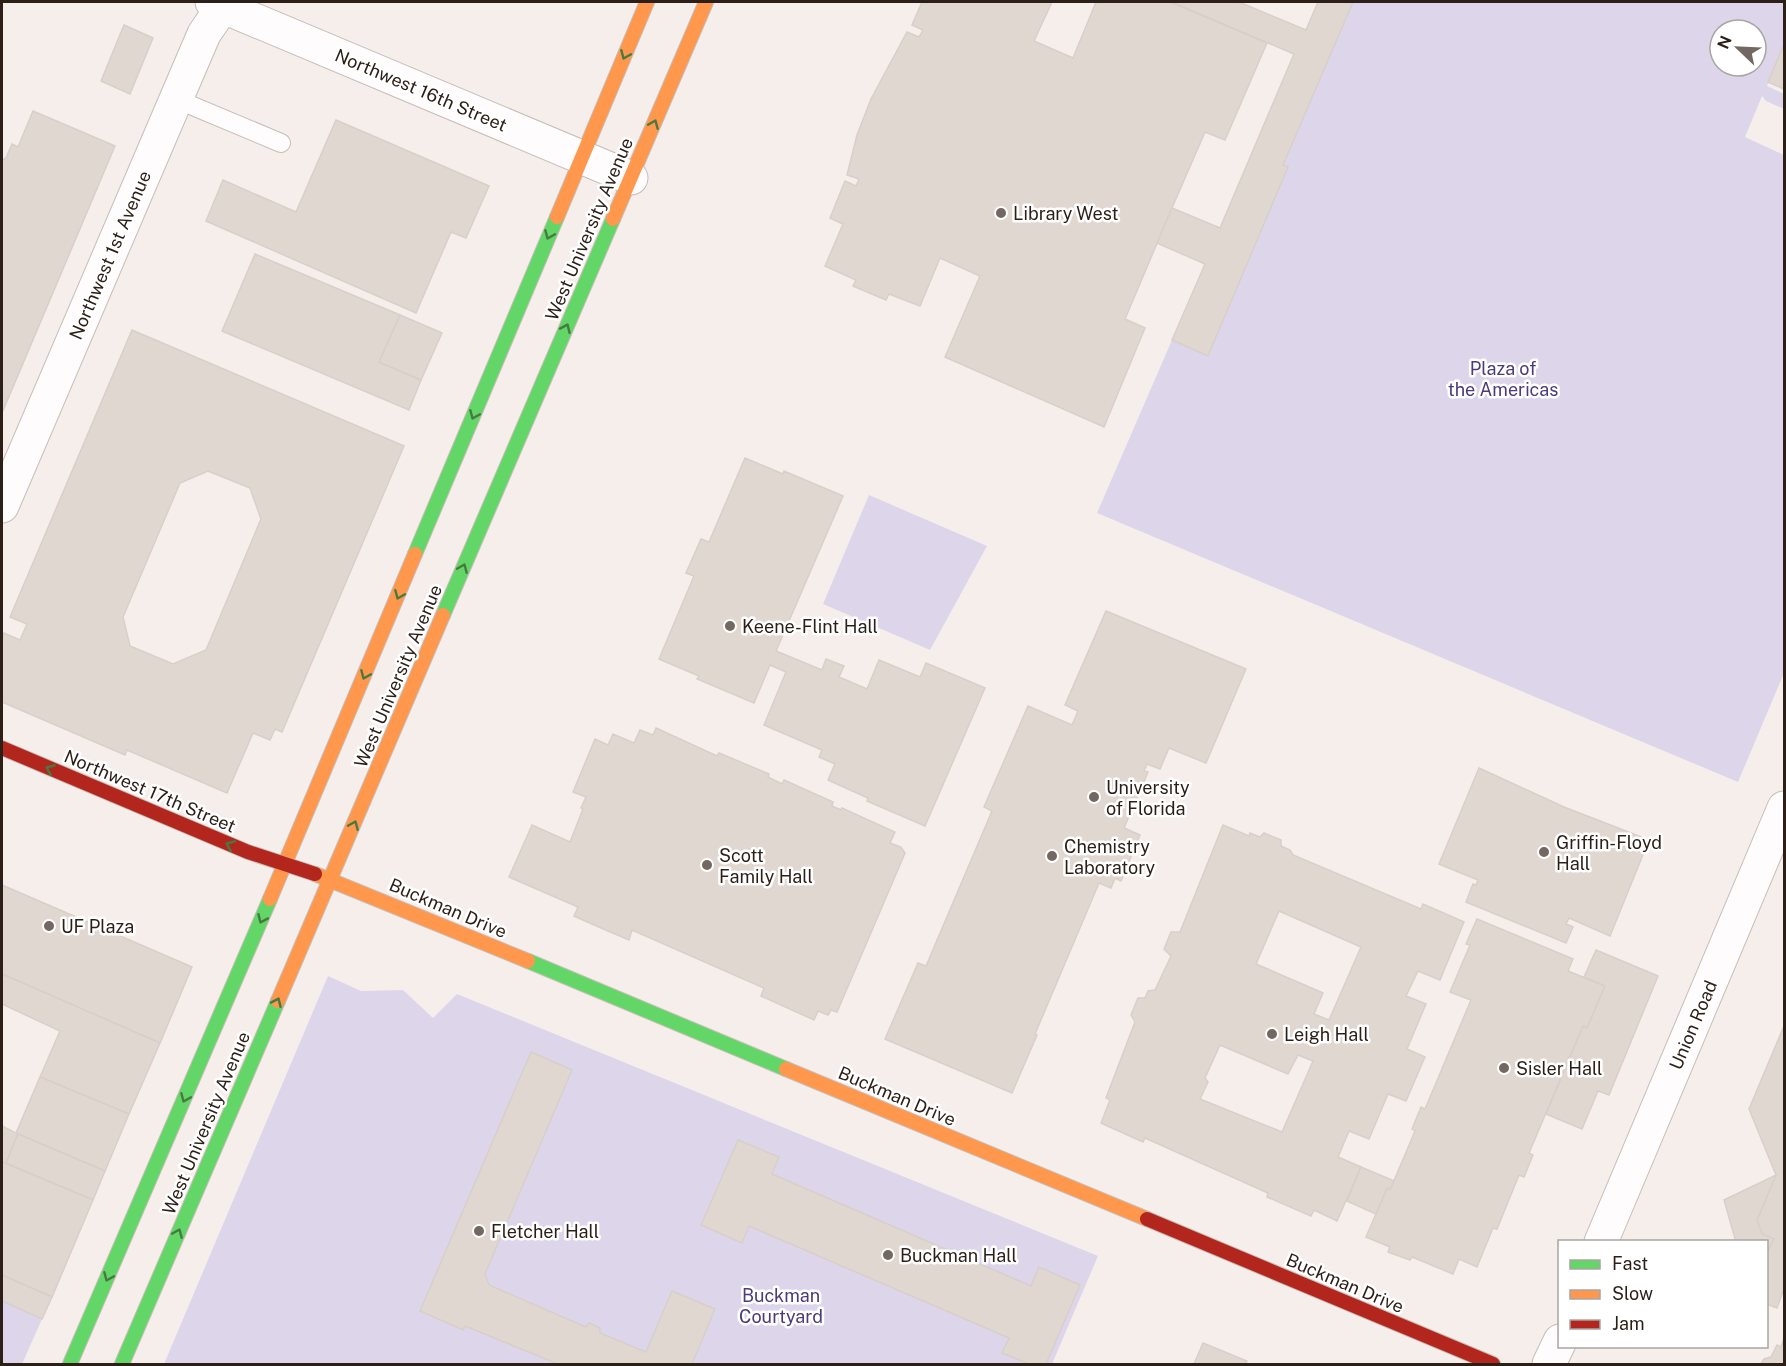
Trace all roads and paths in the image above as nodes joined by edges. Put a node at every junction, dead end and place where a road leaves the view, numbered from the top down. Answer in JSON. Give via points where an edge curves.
{"nodes":[{"id":1,"x":647,"y":2,"type":"edge"},
{"id":2,"x":706,"y":2,"type":"edge"},
{"id":3,"x":220,"y":3,"type":"edge"},
{"id":4,"x":176,"y":99,"type":"junction"},
{"id":5,"x":281,"y":143,"type":"dead end"},
{"id":6,"x":582,"y":157,"type":"junction"},
{"id":7,"x":631,"y":178,"type":"junction"},
{"id":8,"x":2,"y":506,"type":"edge"},
{"id":9,"x":2,"y":748,"type":"edge"},
{"id":10,"x":1783,"y":815,"type":"edge"},
{"id":11,"x":285,"y":865,"type":"junction"},
{"id":12,"x":331,"y":879,"type":"junction"},
{"id":13,"x":1602,"y":1240,"type":"edge"},
{"id":14,"x":1558,"y":1345,"type":"edge"},
{"id":15,"x":70,"y":1365,"type":"edge"},
{"id":16,"x":122,"y":1365,"type":"edge"},
{"id":17,"x":1493,"y":1365,"type":"edge"},
{"id":18,"x":1549,"y":1365,"type":"edge"}],
"edges":[{"from":1,"to":6,"type":"main road","name":"West University Avenue","one_way":true},
{"from":7,"to":2,"type":"main road","name":"West University Avenue","one_way":true},
{"from":3,"to":4,"type":"street","name":"Northwest 1st Avenue"},
{"from":3,"to":6,"type":"street","name":"Northwest 16th Street"},
{"from":4,"to":5,"type":"lane"},
{"from":4,"to":8,"type":"street","name":"Northwest 1st Avenue"},
{"from":6,"to":7,"type":"street","name":"Northwest 16th Street"},
{"from":6,"to":11,"type":"main road","name":"West University Avenue","one_way":true},
{"from":12,"to":7,"type":"main road","name":"West University Avenue","one_way":true},
{"from":11,"to":9,"type":"main road","name":"Northwest 17th Street","one_way":true},
{"from":10,"to":13,"type":"street","name":"Union Road"},
{"from":11,"to":12,"type":"main road","name":"Buckman Drive"},
{"from":11,"to":15,"type":"main road","name":"West University Avenue","one_way":true},
{"from":16,"to":12,"type":"main road","name":"West University Avenue","one_way":true},
{"from":12,"to":17,"type":"main road","name":"Buckman Drive"},
{"from":14,"to":18,"type":"street"}]}
